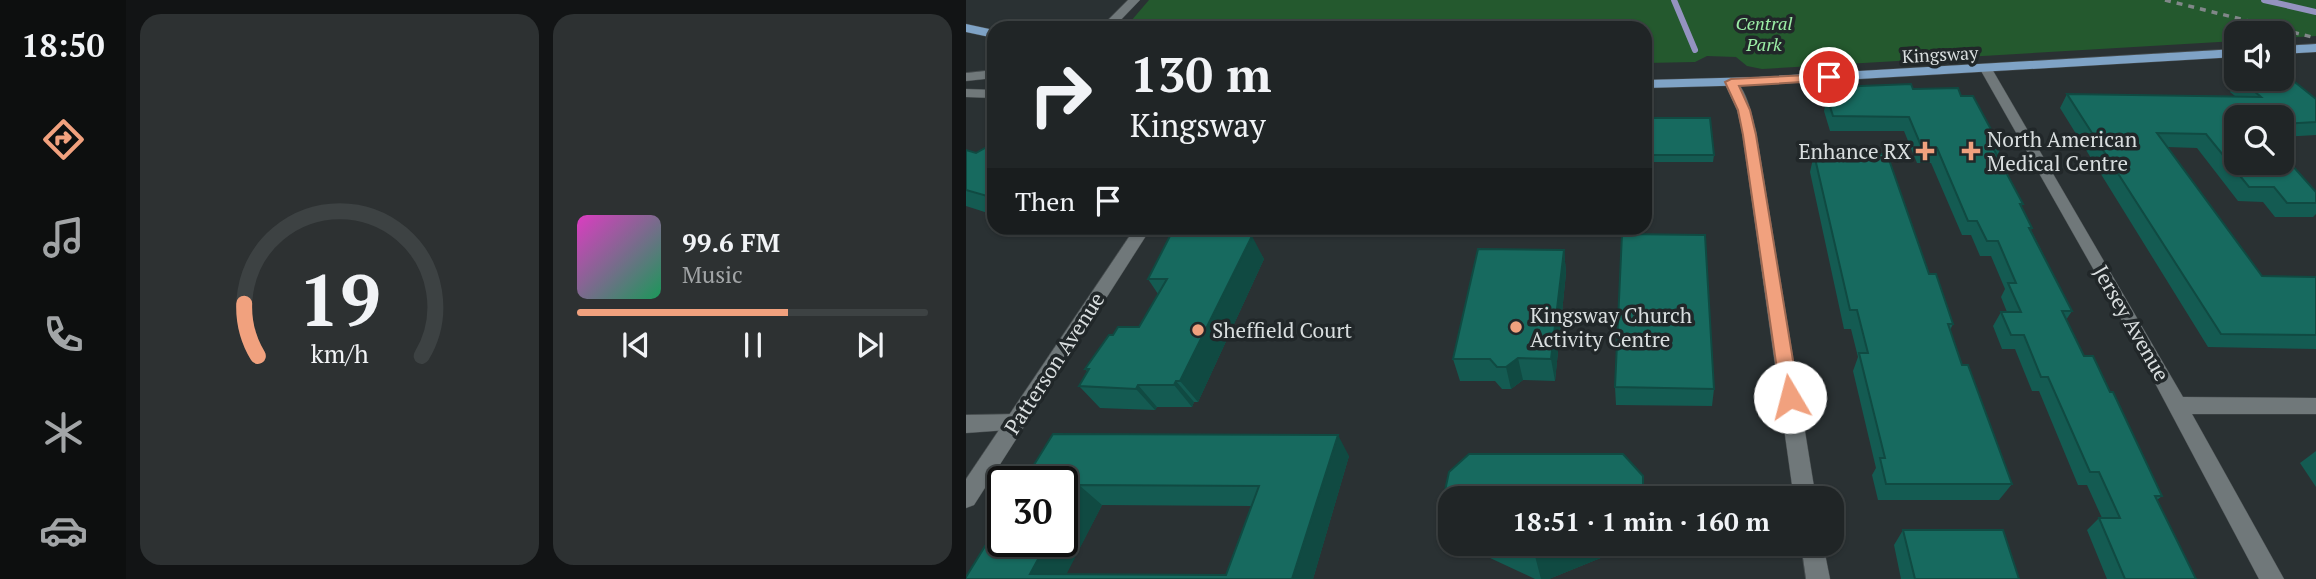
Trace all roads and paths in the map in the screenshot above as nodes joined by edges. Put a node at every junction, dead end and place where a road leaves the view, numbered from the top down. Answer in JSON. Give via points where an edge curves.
{"nodes":[{"id":1,"x":1134,"y":0,"type":"edge"},
{"id":2,"x":1114,"y":21,"type":"edge"},
{"id":3,"x":966,"y":28,"type":"edge"},
{"id":4,"x":987,"y":32,"type":"edge"},
{"id":5,"x":2316,"y":48,"type":"edge"},
{"id":6,"x":2294,"y":49,"type":"edge"},
{"id":7,"x":2224,"y":54,"type":"edge"},
{"id":8,"x":1986,"y":69,"type":"junction"},
{"id":9,"x":987,"y":75,"type":"edge"},
{"id":10,"x":966,"y":78,"type":"edge"},
{"id":11,"x":1731,"y":82,"type":"junction"},
{"id":12,"x":1652,"y":84,"type":"edge"},
{"id":13,"x":966,"y":93,"type":"edge"},
{"id":14,"x":987,"y":94,"type":"edge"},
{"id":15,"x":1138,"y":235,"type":"edge"},
{"id":16,"x":2178,"y":405,"type":"junction"},
{"id":17,"x":2316,"y":406,"type":"edge"},
{"id":18,"x":966,"y":424,"type":"edge"},
{"id":19,"x":1014,"y":424,"type":"junction"},
{"id":20,"x":1803,"y":486,"type":"edge"},
{"id":21,"x":966,"y":498,"type":"edge"},
{"id":22,"x":1814,"y":556,"type":"edge"},
{"id":23,"x":1818,"y":579,"type":"edge"},
{"id":24,"x":2272,"y":579,"type":"edge"}],
"edges":[{"from":1,"to":2,"type":"street"},
{"from":3,"to":4,"type":"main road"},
{"from":5,"to":6,"type":"main road"},
{"from":7,"to":8,"type":"main road","name":"Kingsway"},
{"from":8,"to":11,"type":"main road","name":"Kingsway"},
{"from":8,"to":16,"type":"street","name":"Jersey Avenue"},
{"from":9,"to":10,"type":"street"},
{"from":11,"to":12,"type":"main road","name":"Kingsway"},
{"from":11,"to":20,"type":"street","via":[[1750,135]]},
{"from":13,"to":14,"type":"street"},
{"from":15,"to":19,"type":"street","name":"Patterson Avenue"},
{"from":16,"to":17,"type":"street"},
{"from":16,"to":24,"type":"street","name":"Jersey Avenue"},
{"from":18,"to":19,"type":"street"},
{"from":19,"to":21,"type":"street","name":"Patterson Avenue"},
{"from":22,"to":23,"type":"street"}]}
